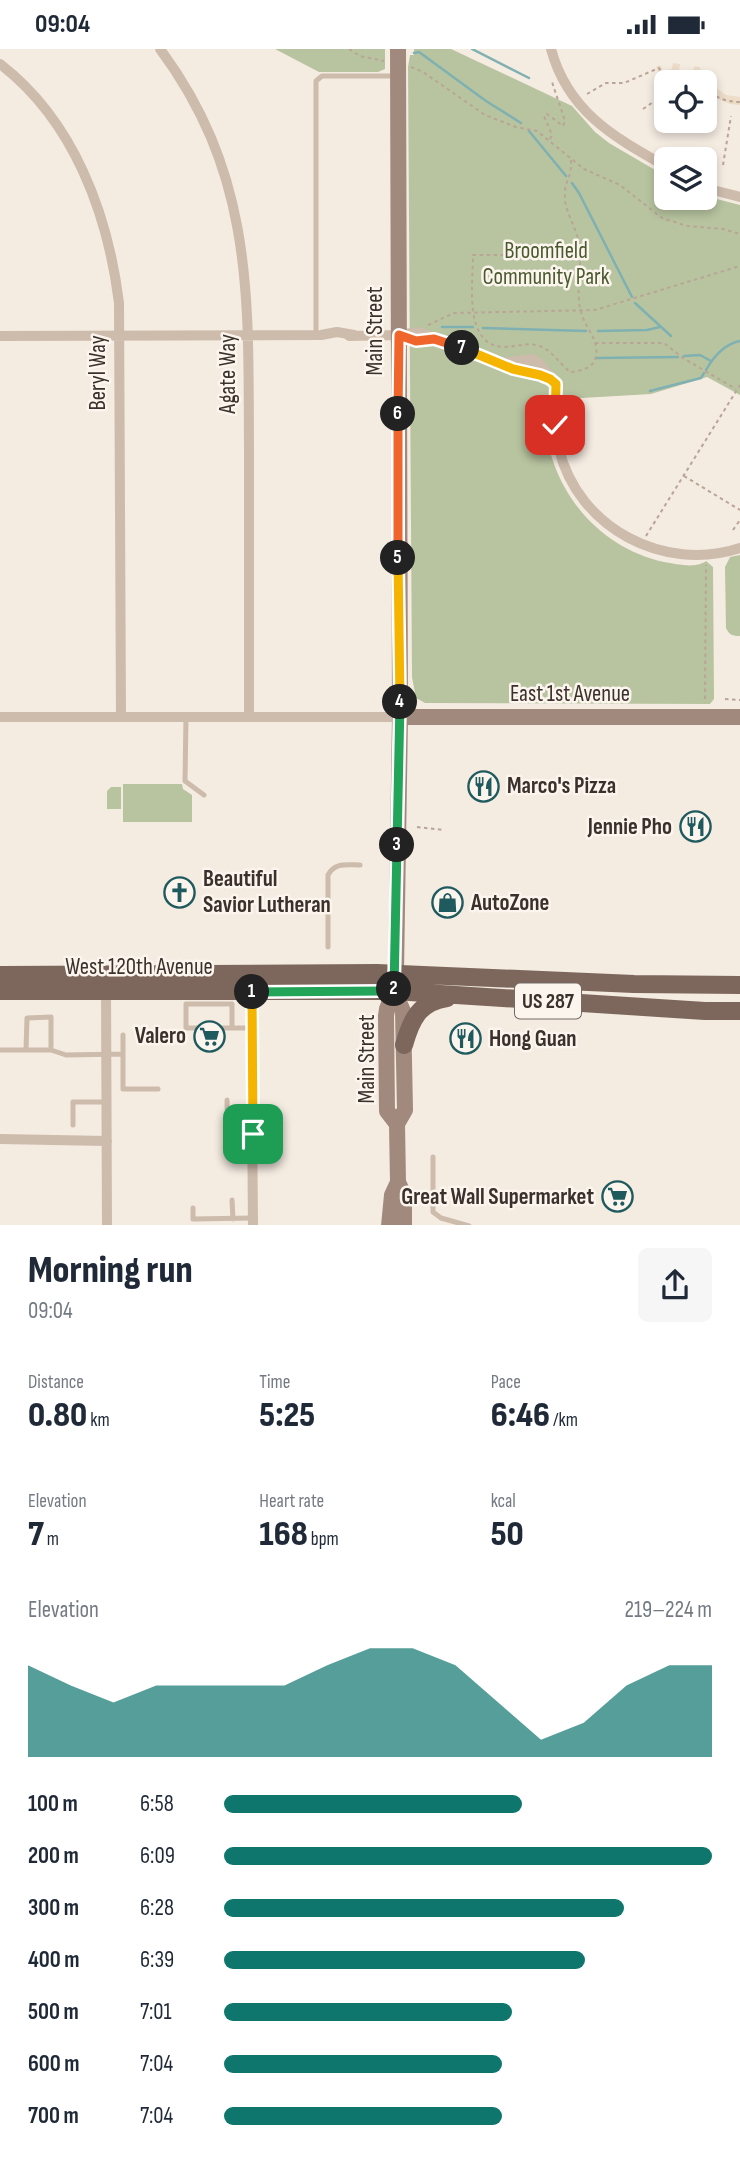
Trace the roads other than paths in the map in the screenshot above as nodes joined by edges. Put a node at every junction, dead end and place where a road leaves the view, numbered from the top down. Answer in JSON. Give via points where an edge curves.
{"nodes":[{"id":1,"x":160,"y":49,"type":"edge"},
{"id":2,"x":398,"y":49,"type":"edge"},
{"id":3,"x":551,"y":49,"type":"edge"},
{"id":4,"x":0,"y":64,"type":"edge"},
{"id":5,"x":403,"y":70,"type":"junction"},
{"id":6,"x":654,"y":159,"type":"edge"},
{"id":7,"x":717,"y":191,"type":"edge"},
{"id":8,"x":740,"y":197,"type":"edge"},
{"id":9,"x":248,"y":335,"type":"junction"},
{"id":10,"x":318,"y":335,"type":"junction"},
{"id":11,"x":399,"y":335,"type":"junction"},
{"id":12,"x":0,"y":336,"type":"edge"},
{"id":13,"x":119,"y":336,"type":"junction"},
{"id":14,"x":740,"y":548,"type":"edge"},
{"id":15,"x":0,"y":717,"type":"edge"},
{"id":16,"x":121,"y":717,"type":"junction"},
{"id":17,"x":186,"y":717,"type":"junction"},
{"id":18,"x":250,"y":717,"type":"junction"},
{"id":19,"x":400,"y":717,"type":"junction"},
{"id":20,"x":740,"y":717,"type":"edge"},
{"id":21,"x":204,"y":795,"type":"dead end"},
{"id":22,"x":360,"y":865,"type":"dead end"},
{"id":23,"x":327,"y":947,"type":"dead end"},
{"id":24,"x":0,"y":975,"type":"edge"},
{"id":25,"x":395,"y":982,"type":"junction"},
{"id":26,"x":106,"y":983,"type":"junction"},
{"id":27,"x":740,"y":985,"type":"edge"},
{"id":28,"x":0,"y":991,"type":"edge"},
{"id":29,"x":251,"y":992,"type":"junction"},
{"id":30,"x":472,"y":995,"type":"junction"},
{"id":31,"x":740,"y":1011,"type":"edge"},
{"id":32,"x":232,"y":1028,"type":"junction"},
{"id":33,"x":252,"y":1028,"type":"junction"},
{"id":34,"x":123,"y":1035,"type":"dead end"},
{"id":35,"x":404,"y":1045,"type":"junction"},
{"id":36,"x":0,"y":1050,"type":"edge"},
{"id":37,"x":26,"y":1050,"type":"junction"},
{"id":38,"x":51,"y":1050,"type":"junction"},
{"id":39,"x":123,"y":1054,"type":"junction"},
{"id":40,"x":106,"y":1055,"type":"junction"},
{"id":41,"x":158,"y":1089,"type":"dead end"},
{"id":42,"x":227,"y":1100,"type":"dead end"},
{"id":43,"x":107,"y":1102,"type":"junction"},
{"id":44,"x":278,"y":1114,"type":"dead end"},
{"id":45,"x":278,"y":1122,"type":"dead end"},
{"id":46,"x":397,"y":1124,"type":"junction"},
{"id":47,"x":73,"y":1125,"type":"dead end"},
{"id":48,"x":0,"y":1139,"type":"edge"},
{"id":49,"x":278,"y":1139,"type":"dead end"},
{"id":50,"x":107,"y":1141,"type":"junction"},
{"id":51,"x":253,"y":1151,"type":"junction"},
{"id":52,"x":228,"y":1155,"type":"dead end"},
{"id":53,"x":433,"y":1157,"type":"dead end"},
{"id":54,"x":398,"y":1182,"type":"junction"},
{"id":55,"x":232,"y":1200,"type":"dead end"},
{"id":56,"x":193,"y":1208,"type":"dead end"},
{"id":57,"x":233,"y":1219,"type":"junction"},
{"id":58,"x":253,"y":1222,"type":"edge"},
{"id":59,"x":107,"y":1225,"type":"edge"},
{"id":60,"x":389,"y":1225,"type":"edge"},
{"id":61,"x":404,"y":1225,"type":"edge"},
{"id":62,"x":466,"y":1225,"type":"edge"}],
"edges":[{"from":1,"to":9,"type":"street","name":"Agate Way","via":[[204,122],[227,183],[242,249]]},
{"from":2,"to":5,"type":"main road","name":"Main Street"},
{"from":3,"to":6,"type":"street","via":[[564,81],[587,113]]},
{"from":4,"to":13,"type":"street","name":"Beryl Way","via":[[39,103],[84,170],[114,266]]},
{"from":5,"to":10,"type":"lane","via":[[322,76],[316,81]]},
{"from":5,"to":11,"type":"main road","name":"Main Street"},
{"from":7,"to":8,"type":"street"},
{"from":9,"to":10,"type":"street"},
{"from":9,"to":13,"type":"street"},
{"from":9,"to":18,"type":"street","name":"Agate Way"},
{"from":10,"to":11,"type":"street"},
{"from":11,"to":14,"type":"street","via":[[416,341],[434,339],[501,363],[533,359],[556,384],[558,447],[573,484],[603,521],[661,551],[720,555]]},
{"from":11,"to":19,"type":"main road","name":"Main Street"},
{"from":12,"to":13,"type":"street"},
{"from":13,"to":16,"type":"street","name":"Beryl Way"},
{"from":15,"to":16,"type":"street"},
{"from":16,"to":17,"type":"street"},
{"from":17,"to":18,"type":"street"},
{"from":17,"to":21,"type":"lane","via":[[186,781]]},
{"from":18,"to":19,"type":"street"},
{"from":19,"to":20,"type":"main road","name":"East 1st Avenue"},
{"from":19,"to":25,"type":"main road","name":"Main Street"},
{"from":22,"to":23,"type":"lane","via":[[337,865],[328,875]]},
{"from":24,"to":26,"type":"main road","name":"West 120th Avenue","number":"US 287"},
{"from":25,"to":26,"type":"main road","name":"West 120th Avenue","number":"US 287"},
{"from":25,"to":27,"type":"main road","name":"West 120th Avenue","number":"US 287"},
{"from":25,"to":29,"type":"main road","name":"West 120th Avenue","number":"US 287"},
{"from":25,"to":30,"type":"main road","name":"West 120th Avenue","number":"US 287"},
{"from":25,"to":35,"type":"main road","name":"Main Street","via":[[403,1011]]},
{"from":25,"to":46,"type":"main road","name":"Main Street","via":[[387,1009],[387,1111]]},
{"from":26,"to":28,"type":"main road","name":"West 120th Avenue","number":"US 287"},
{"from":26,"to":29,"type":"main road","name":"West 120th Avenue","number":"US 287"},
{"from":26,"to":40,"type":"street"},
{"from":29,"to":33,"type":"street"},
{"from":30,"to":31,"type":"main road","name":"West 120th Avenue","number":"US 287"},
{"from":30,"to":35,"type":"main road","via":[[427,1004],[412,1019]]},
{"from":32,"to":32,"type":"lane","via":[[186,1028],[186,1004],[232,1004]]},
{"from":32,"to":33,"type":"lane"},
{"from":33,"to":51,"type":"street"},
{"from":34,"to":39,"type":"lane"},
{"from":35,"to":46,"type":"main road","name":"Main Street","via":[[405,1109]]},
{"from":36,"to":37,"type":"lane"},
{"from":37,"to":38,"type":"lane"},
{"from":37,"to":38,"type":"lane","via":[[27,1018],[51,1017]]},
{"from":38,"to":40,"type":"lane","via":[[66,1055]]},
{"from":39,"to":40,"type":"lane"},
{"from":39,"to":41,"type":"lane","via":[[123,1089]]},
{"from":40,"to":43,"type":"street"},
{"from":42,"to":52,"type":"lane"},
{"from":43,"to":47,"type":"lane","via":[[72,1102]]},
{"from":43,"to":50,"type":"street"},
{"from":44,"to":45,"type":"lane"},
{"from":46,"to":54,"type":"main road","name":"Main Street"},
{"from":48,"to":50,"type":"street"},
{"from":49,"to":51,"type":"lane","via":[[271,1149]]},
{"from":50,"to":59,"type":"street"},
{"from":51,"to":58,"type":"street"},
{"from":53,"to":62,"type":"lane","via":[[433,1212]]},
{"from":54,"to":60,"type":"main road","name":"Main Street"},
{"from":54,"to":61,"type":"main road","name":"Main Street","via":[[404,1195]]},
{"from":55,"to":57,"type":"lane"},
{"from":56,"to":57,"type":"lane","via":[[193,1219]]},
{"from":57,"to":58,"type":"lane"}]}
